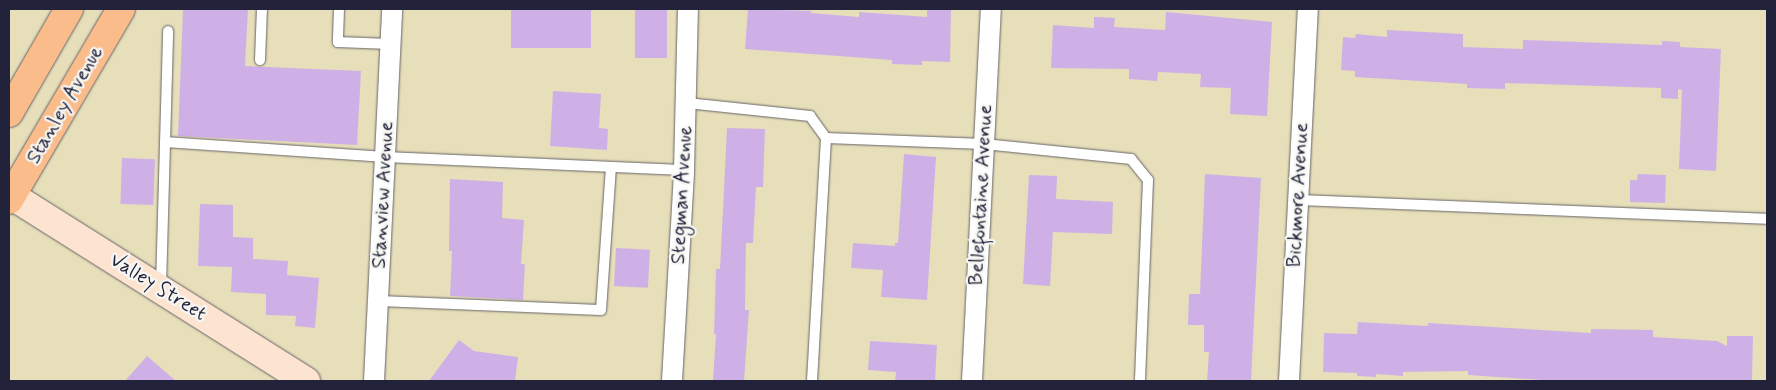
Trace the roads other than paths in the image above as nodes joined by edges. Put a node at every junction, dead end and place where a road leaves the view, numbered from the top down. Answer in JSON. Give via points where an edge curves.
{"nodes":[{"id":1,"x":69,"y":9,"type":"edge"},
{"id":2,"x":121,"y":9,"type":"edge"},
{"id":3,"x":262,"y":9,"type":"edge"},
{"id":4,"x":339,"y":9,"type":"edge"},
{"id":5,"x":392,"y":9,"type":"edge"},
{"id":6,"x":688,"y":9,"type":"edge"},
{"id":7,"x":991,"y":9,"type":"edge"},
{"id":8,"x":1308,"y":9,"type":"edge"},
{"id":9,"x":168,"y":31,"type":"dead end"},
{"id":10,"x":390,"y":44,"type":"junction"},
{"id":11,"x":260,"y":60,"type":"dead end"},
{"id":12,"x":687,"y":103,"type":"junction"},
{"id":13,"x":9,"y":113,"type":"edge"},
{"id":14,"x":826,"y":138,"type":"junction"},
{"id":15,"x":165,"y":142,"type":"junction"},
{"id":16,"x":984,"y":144,"type":"junction"},
{"id":17,"x":385,"y":157,"type":"junction"},
{"id":18,"x":611,"y":167,"type":"junction"},
{"id":19,"x":684,"y":170,"type":"junction"},
{"id":20,"x":10,"y":197,"type":"edge"},
{"id":21,"x":1298,"y":200,"type":"junction"},
{"id":22,"x":1767,"y":219,"type":"edge"},
{"id":23,"x":161,"y":289,"type":"junction"},
{"id":24,"x":378,"y":301,"type":"junction"},
{"id":25,"x":306,"y":381,"type":"edge"},
{"id":26,"x":374,"y":381,"type":"edge"},
{"id":27,"x":672,"y":381,"type":"edge"},
{"id":28,"x":812,"y":381,"type":"edge"},
{"id":29,"x":972,"y":381,"type":"edge"},
{"id":30,"x":1140,"y":381,"type":"edge"},
{"id":31,"x":1289,"y":381,"type":"edge"}],
"edges":[{"from":1,"to":13,"type":"main road"},
{"from":2,"to":20,"type":"main road","name":"Stanley Avenue"},
{"from":3,"to":11,"type":"lane"},
{"from":4,"to":10,"type":"lane","via":[[338,42]]},
{"from":5,"to":10,"type":"street","name":"Stanview Avenue"},
{"from":6,"to":12,"type":"street","name":"Stegman Avenue"},
{"from":7,"to":16,"type":"street","name":"Bellefontaine Avenue"},
{"from":8,"to":21,"type":"street","name":"Bickmore Avenue"},
{"from":9,"to":15,"type":"lane"},
{"from":10,"to":17,"type":"street","name":"Stanview Avenue"},
{"from":12,"to":14,"type":"lane","via":[[810,116]]},
{"from":12,"to":19,"type":"street","name":"Stegman Avenue"},
{"from":14,"to":16,"type":"lane"},
{"from":14,"to":28,"type":"lane"},
{"from":15,"to":17,"type":"lane"},
{"from":15,"to":23,"type":"lane"},
{"from":16,"to":29,"type":"street","name":"Bellefontaine Avenue"},
{"from":16,"to":30,"type":"lane","via":[[1132,159],[1148,180]]},
{"from":17,"to":18,"type":"lane"},
{"from":17,"to":24,"type":"street","name":"Stanview Avenue"},
{"from":18,"to":19,"type":"lane"},
{"from":18,"to":24,"type":"lane","via":[[600,310]]},
{"from":19,"to":27,"type":"street","name":"Stegman Avenue"},
{"from":20,"to":23,"type":"street","name":"Valley Street"},
{"from":21,"to":22,"type":"lane"},
{"from":21,"to":31,"type":"street","name":"Bickmore Avenue"},
{"from":23,"to":25,"type":"street","name":"Valley Street"},
{"from":24,"to":26,"type":"street","name":"Stanview Avenue"}]}
